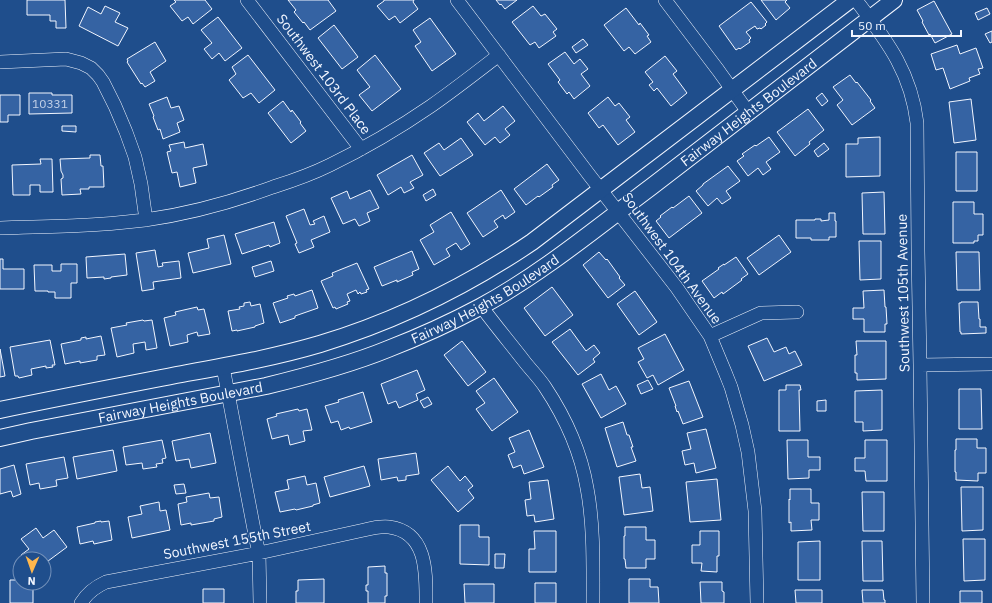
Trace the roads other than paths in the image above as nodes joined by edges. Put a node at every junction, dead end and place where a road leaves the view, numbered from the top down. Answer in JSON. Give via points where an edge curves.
{"nodes":[{"id":1,"x":247,"y":0,"type":"edge"},
{"id":2,"x":457,"y":0,"type":"edge"},
{"id":3,"x":665,"y":0,"type":"edge"},
{"id":4,"x":850,"y":0,"type":"edge"},
{"id":5,"x":856,"y":0,"type":"edge"},
{"id":6,"x":894,"y":0,"type":"edge"},
{"id":7,"x":870,"y":19,"type":"junction"},
{"id":8,"x":499,"y":56,"type":"junction"},
{"id":9,"x":0,"y":62,"type":"edge"},
{"id":10,"x":732,"y":90,"type":"junction"},
{"id":11,"x":748,"y":112,"type":"junction"},
{"id":12,"x":361,"y":149,"type":"junction"},
{"id":13,"x":601,"y":190,"type":"junction"},
{"id":14,"x":618,"y":212,"type":"junction"},
{"id":15,"x":146,"y":220,"type":"junction"},
{"id":16,"x":0,"y":228,"type":"edge"},
{"id":17,"x":481,"y":306,"type":"junction"},
{"id":18,"x":797,"y":312,"type":"dead end"},
{"id":19,"x":710,"y":336,"type":"junction"},
{"id":20,"x":992,"y":364,"type":"edge"},
{"id":21,"x":920,"y":365,"type":"junction"},
{"id":22,"x":223,"y":367,"type":"junction"},
{"id":23,"x":228,"y":393,"type":"junction"},
{"id":24,"x":0,"y":410,"type":"edge"},
{"id":25,"x":0,"y":438,"type":"edge"},
{"id":26,"x":259,"y":553,"type":"junction"},
{"id":27,"x":81,"y":603,"type":"edge"},
{"id":28,"x":260,"y":603,"type":"edge"},
{"id":29,"x":426,"y":603,"type":"edge"},
{"id":30,"x":593,"y":603,"type":"edge"},
{"id":31,"x":757,"y":603,"type":"edge"},
{"id":32,"x":922,"y":603,"type":"edge"}],
"edges":[{"from":1,"to":12,"type":"street","name":"Southwest 103rd Place"},
{"from":2,"to":8,"type":"street","name":"Southwest 104th Avenue"},
{"from":3,"to":10,"type":"street"},
{"from":4,"to":10,"type":"street","name":"Fairway Heights Boulevard"},
{"from":5,"to":7,"type":"street","name":"Southwest 105th Avenue"},
{"from":6,"to":7,"type":"street","name":"Fairway Heights Boulevard"},
{"from":7,"to":11,"type":"street","name":"Fairway Heights Boulevard"},
{"from":7,"to":21,"type":"street","name":"Southwest 105th Avenue","via":[[898,59],[915,105],[918,132]]},
{"from":8,"to":12,"type":"street","via":[[406,123]]},
{"from":8,"to":13,"type":"street","name":"Southwest 104th Avenue"},
{"from":9,"to":15,"type":"street","via":[[72,60],[94,71],[103,82],[126,132],[138,170]]},
{"from":10,"to":11,"type":"street"},
{"from":10,"to":13,"type":"street","name":"Fairway Heights Boulevard"},
{"from":11,"to":14,"type":"street","name":"Fairway Heights Boulevard"},
{"from":12,"to":15,"type":"street","via":[[328,166],[250,196]]},
{"from":13,"to":14,"type":"street","name":"Southwest 104th Avenue"},
{"from":13,"to":22,"type":"street","name":"Fairway Heights Boulevard","via":[[532,242],[448,293],[376,325],[321,344]]},
{"from":14,"to":17,"type":"street","name":"Fairway Heights Boulevard","via":[[541,269]]},
{"from":14,"to":19,"type":"street","name":"Southwest 104th Avenue","via":[[677,288]]},
{"from":15,"to":16,"type":"street","via":[[77,226]]},
{"from":17,"to":23,"type":"street","name":"Fairway Heights Boulevard","via":[[439,328],[387,350],[299,378]]},
{"from":17,"to":30,"type":"street","via":[[544,386],[575,446],[589,500]]},
{"from":18,"to":19,"type":"street","via":[[761,313]]},
{"from":19,"to":31,"type":"street","name":"Southwest 104th Avenue","via":[[731,387],[748,452],[756,518]]},
{"from":20,"to":21,"type":"street"},
{"from":21,"to":32,"type":"street","name":"Southwest 105th Avenue"},
{"from":22,"to":23,"type":"street"},
{"from":22,"to":24,"type":"street","name":"Fairway Heights Boulevard"},
{"from":23,"to":25,"type":"street","name":"Fairway Heights Boulevard"},
{"from":23,"to":26,"type":"street"},
{"from":26,"to":27,"type":"street","name":"Southwest 155th Street","via":[[106,582],[96,586]]},
{"from":26,"to":28,"type":"street"},
{"from":26,"to":29,"type":"street","name":"Southwest 155th Street","via":[[380,527],[398,529],[414,540],[423,558]]}]}
